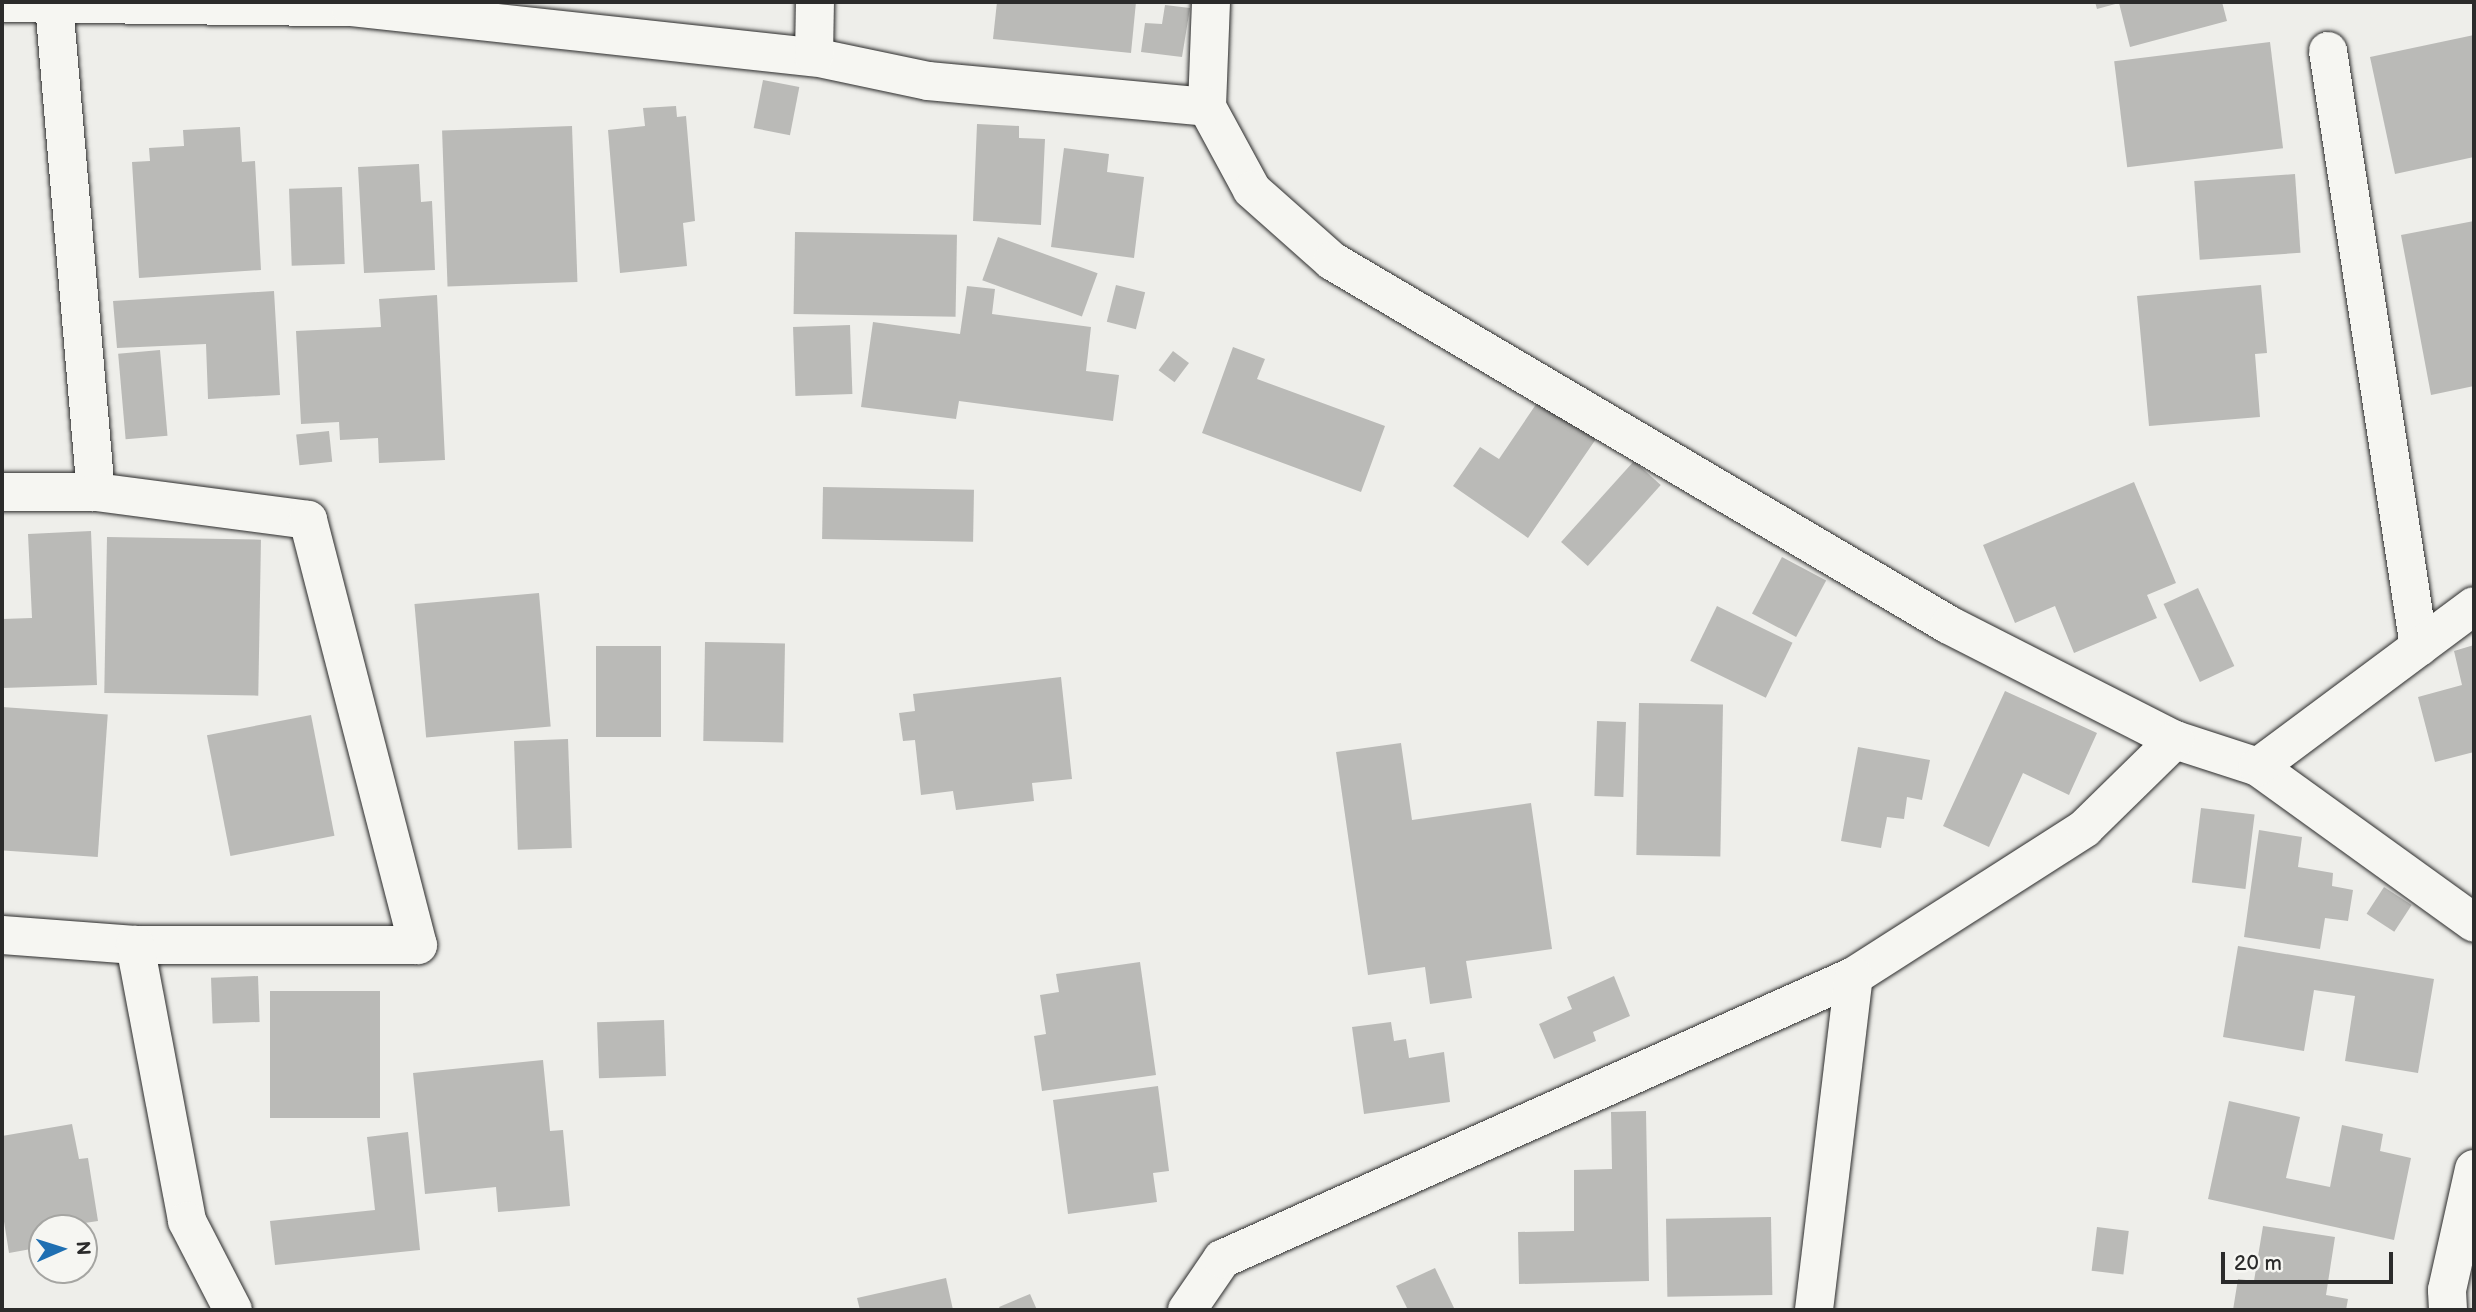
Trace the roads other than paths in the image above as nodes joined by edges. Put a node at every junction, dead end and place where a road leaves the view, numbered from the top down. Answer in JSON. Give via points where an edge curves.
{"nodes":[{"id":1,"x":815,"y":2,"type":"edge"},
{"id":2,"x":1211,"y":2,"type":"edge"},
{"id":3,"x":2,"y":3,"type":"edge"},
{"id":4,"x":54,"y":4,"type":"junction"},
{"id":5,"x":350,"y":4,"type":"edge"},
{"id":6,"x":2328,"y":51,"type":"dead end"},
{"id":7,"x":814,"y":57,"type":"junction"},
{"id":8,"x":1207,"y":107,"type":"junction"},
{"id":9,"x":2,"y":492,"type":"edge"},
{"id":10,"x":96,"y":492,"type":"junction"},
{"id":11,"x":2474,"y":606,"type":"edge"},
{"id":12,"x":2419,"y":647,"type":"junction"},
{"id":13,"x":2175,"y":740,"type":"junction"},
{"id":14,"x":2258,"y":767,"type":"junction"},
{"id":15,"x":2474,"y":923,"type":"edge"},
{"id":16,"x":2,"y":934,"type":"edge"},
{"id":17,"x":135,"y":944,"type":"junction"},
{"id":18,"x":1854,"y":976,"type":"junction"},
{"id":19,"x":2474,"y":1169,"type":"edge"},
{"id":20,"x":233,"y":1310,"type":"edge"},
{"id":21,"x":1187,"y":1310,"type":"edge"},
{"id":22,"x":1814,"y":1310,"type":"edge"},
{"id":23,"x":2448,"y":1310,"type":"edge"}],
"edges":[{"from":1,"to":7,"type":"street"},
{"from":2,"to":8,"type":"street"},
{"from":3,"to":4,"type":"street"},
{"from":4,"to":5,"type":"street"},
{"from":4,"to":10,"type":"street"},
{"from":5,"to":7,"type":"street"},
{"from":6,"to":12,"type":"street"},
{"from":7,"to":8,"type":"street","via":[[928,81]]},
{"from":8,"to":13,"type":"street","via":[[1252,190],[1332,261],[1949,625]]},
{"from":9,"to":10,"type":"street"},
{"from":10,"to":17,"type":"street","via":[[308,520],[418,946]]},
{"from":11,"to":12,"type":"street"},
{"from":12,"to":14,"type":"street"},
{"from":13,"to":14,"type":"street"},
{"from":13,"to":18,"type":"street","via":[[2085,828]]},
{"from":14,"to":15,"type":"street"},
{"from":16,"to":17,"type":"street"},
{"from":17,"to":20,"type":"street","via":[[187,1221]]},
{"from":18,"to":21,"type":"street","via":[[1222,1259]]},
{"from":18,"to":22,"type":"street"},
{"from":19,"to":23,"type":"street","via":[[2448,1290]]}]}
